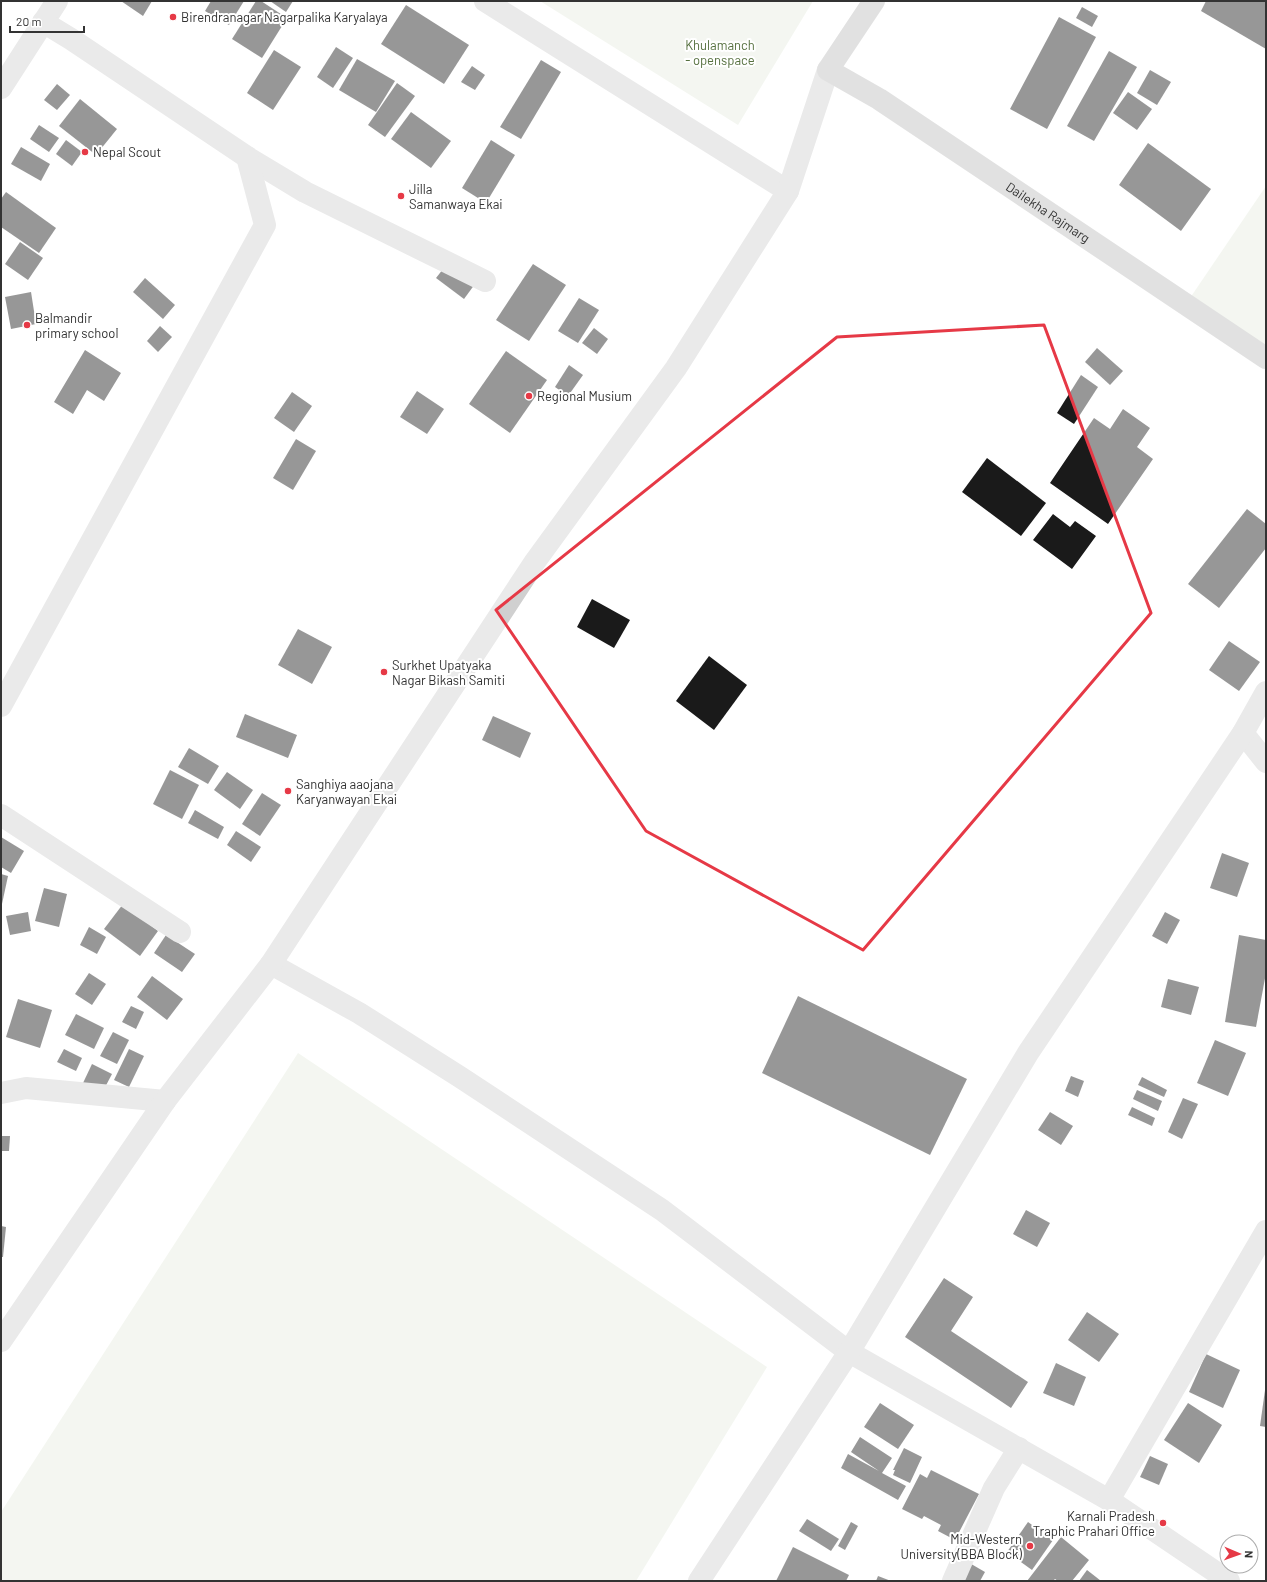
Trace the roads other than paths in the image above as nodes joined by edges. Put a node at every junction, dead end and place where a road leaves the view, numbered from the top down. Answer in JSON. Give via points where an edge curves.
{"nodes":[{"id":1,"x":57,"y":1,"type":"edge"},
{"id":2,"x":485,"y":1,"type":"edge"},
{"id":3,"x":874,"y":1,"type":"edge"},
{"id":4,"x":43,"y":22,"type":"junction"},
{"id":5,"x":828,"y":70,"type":"junction"},
{"id":6,"x":1,"y":88,"type":"edge"},
{"id":7,"x":247,"y":157,"type":"junction"},
{"id":8,"x":788,"y":191,"type":"junction"},
{"id":9,"x":485,"y":281,"type":"dead end"},
{"id":10,"x":1266,"y":358,"type":"edge"},
{"id":11,"x":1266,"y":692,"type":"edge"},
{"id":12,"x":1,"y":706,"type":"edge"},
{"id":13,"x":1243,"y":733,"type":"junction"},
{"id":14,"x":1266,"y":762,"type":"edge"},
{"id":15,"x":1,"y":815,"type":"edge"},
{"id":16,"x":180,"y":932,"type":"dead end"},
{"id":17,"x":271,"y":964,"type":"junction"},
{"id":18,"x":1,"y":1093,"type":"edge"},
{"id":19,"x":165,"y":1101,"type":"junction"},
{"id":20,"x":1266,"y":1231,"type":"edge"},
{"id":21,"x":1,"y":1341,"type":"edge"},
{"id":22,"x":849,"y":1352,"type":"junction"},
{"id":23,"x":1019,"y":1448,"type":"junction"},
{"id":24,"x":1109,"y":1500,"type":"junction"},
{"id":25,"x":699,"y":1581,"type":"edge"},
{"id":26,"x":953,"y":1581,"type":"edge"},
{"id":27,"x":1229,"y":1581,"type":"edge"}],
"edges":[{"from":1,"to":4,"type":"street"},
{"from":2,"to":8,"type":"street"},
{"from":3,"to":5,"type":"main road"},
{"from":4,"to":6,"type":"street"},
{"from":4,"to":7,"type":"street"},
{"from":5,"to":8,"type":"street"},
{"from":5,"to":10,"type":"main road","name":"Dailekha Rajmarg","via":[[879,99]]},
{"from":7,"to":9,"type":"street","via":[[305,192]]},
{"from":7,"to":12,"type":"street","via":[[265,225]]},
{"from":8,"to":17,"type":"street","via":[[676,368],[534,563]]},
{"from":11,"to":13,"type":"street"},
{"from":13,"to":14,"type":"street"},
{"from":13,"to":22,"type":"street","via":[[1028,1053]]},
{"from":15,"to":16,"type":"street"},
{"from":17,"to":19,"type":"street"},
{"from":17,"to":22,"type":"street","via":[[359,1013],[662,1210]]},
{"from":18,"to":19,"type":"street","via":[[26,1088]]},
{"from":19,"to":21,"type":"street"},
{"from":20,"to":24,"type":"street"},
{"from":22,"to":23,"type":"street"},
{"from":22,"to":25,"type":"street"},
{"from":23,"to":24,"type":"street"},
{"from":23,"to":26,"type":"street","via":[[994,1488]]},
{"from":24,"to":27,"type":"street"}]}
